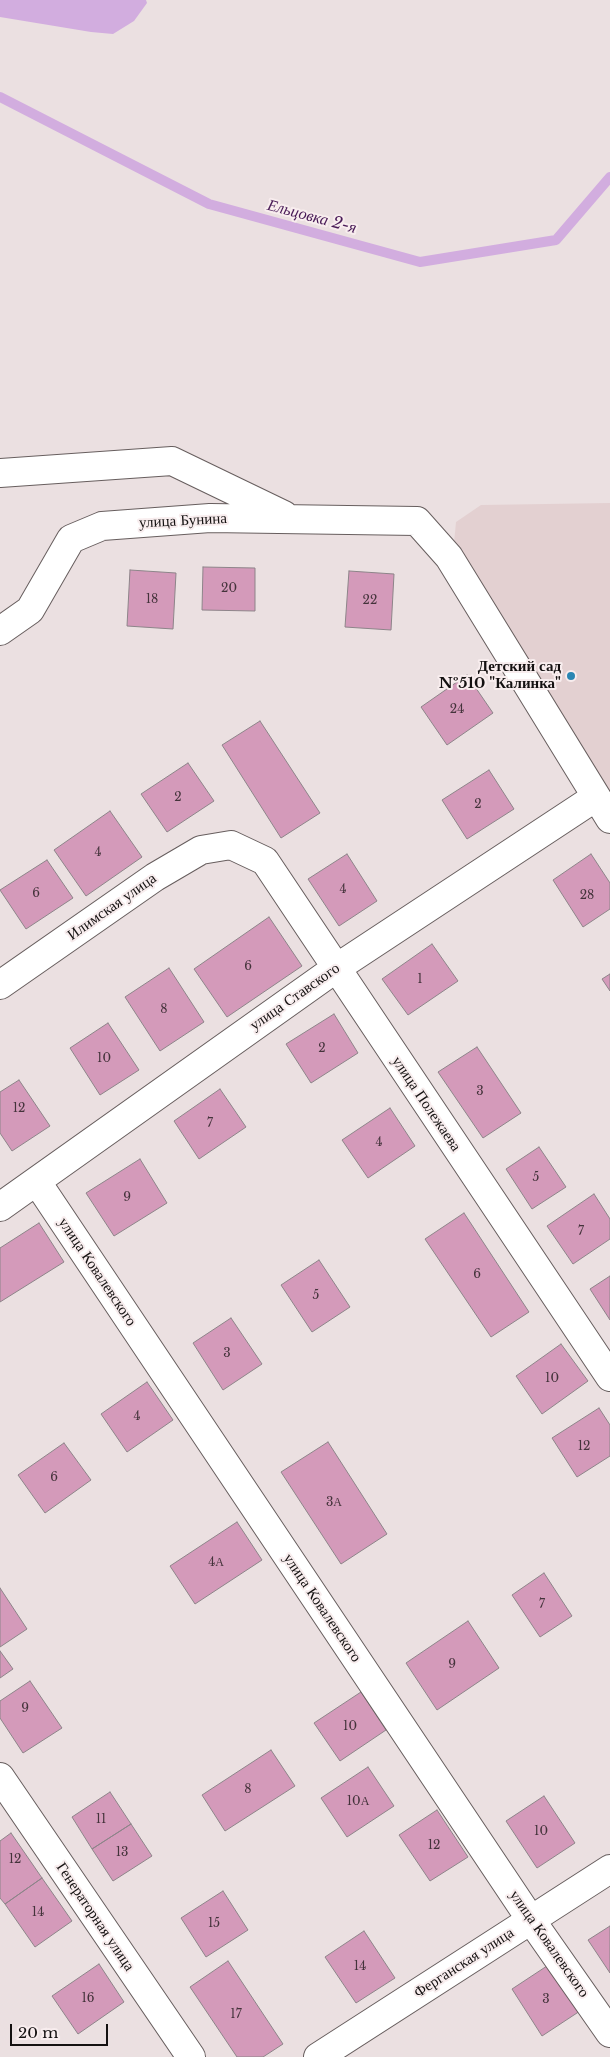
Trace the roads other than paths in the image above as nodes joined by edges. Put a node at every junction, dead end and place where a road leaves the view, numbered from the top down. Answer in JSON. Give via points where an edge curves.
{"nodes":[{"id":1,"x":0,"y":473,"type":"edge"},
{"id":2,"x":290,"y":518,"type":"junction"},
{"id":3,"x":0,"y":631,"type":"edge"},
{"id":4,"x":603,"y":808,"type":"edge"},
{"id":5,"x":231,"y":845,"type":"joint"},
{"id":6,"x":335,"y":969,"type":"junction"},
{"id":7,"x":0,"y":985,"type":"edge"},
{"id":8,"x":37,"y":1182,"type":"junction"},
{"id":9,"x":0,"y":1207,"type":"edge"},
{"id":10,"x":610,"y":1377,"type":"edge"},
{"id":11,"x":0,"y":1777,"type":"edge"},
{"id":12,"x":610,"y":1869,"type":"edge"},
{"id":13,"x":531,"y":1920,"type":"junction"},
{"id":14,"x":610,"y":2033,"type":"edge"},
{"id":15,"x":190,"y":2057,"type":"edge"},
{"id":16,"x":318,"y":2057,"type":"edge"}],
"edges":[{"from":1,"to":2,"type":"street","via":[[172,461]]},
{"from":2,"to":3,"type":"street","name":"улица Бунина","via":[[210,518],[102,526],[71,539],[30,610]]},
{"from":2,"to":4,"type":"street","name":"улица Бунина","via":[[417,521],[449,557]]},
{"from":4,"to":6,"type":"street","name":"улица Ставского"},
{"from":5,"to":6,"type":"street","name":"улица Полежаева","via":[[264,860]]},
{"from":5,"to":7,"type":"street","name":"Илимская улица","via":[[201,850],[155,877]]},
{"from":6,"to":8,"type":"street","name":"улица Ставского"},
{"from":6,"to":10,"type":"street","name":"улица Полежаева"},
{"from":8,"to":9,"type":"street","name":"улица Ставского"},
{"from":8,"to":13,"type":"street","name":"улица Ковалевского"},
{"from":11,"to":15,"type":"street","name":"Генераторная улица"},
{"from":12,"to":13,"type":"street","name":"Ферганская улица"},
{"from":13,"to":14,"type":"street","name":"улица Ковалевского"},
{"from":13,"to":16,"type":"street","name":"Ферганская улица"}]}
